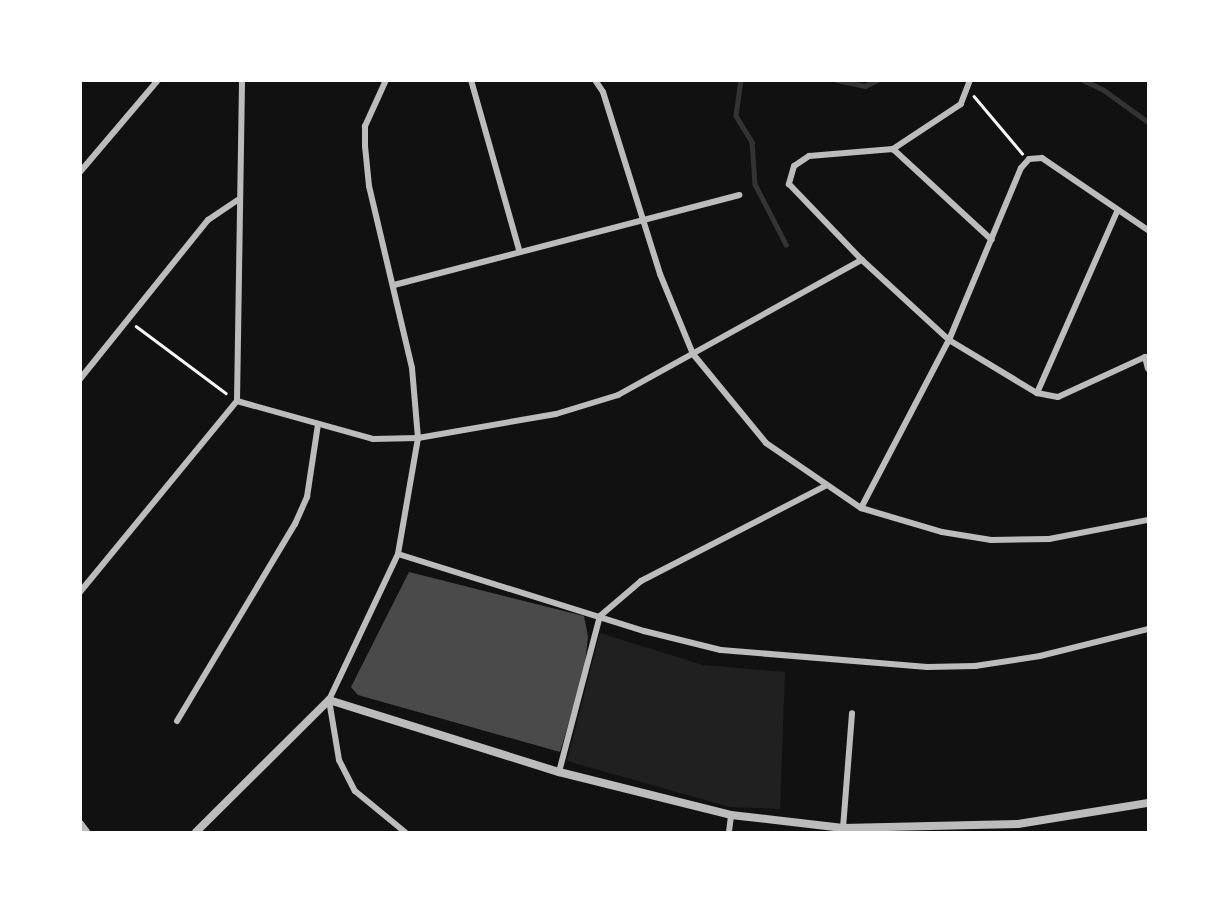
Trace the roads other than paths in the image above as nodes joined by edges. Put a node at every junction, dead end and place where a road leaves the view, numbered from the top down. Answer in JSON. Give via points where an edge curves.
{"nodes":[{"id":1,"x":158,"y":80,"type":"edge"},
{"id":2,"x":242,"y":80,"type":"edge"},
{"id":3,"x":387,"y":80,"type":"edge"},
{"id":4,"x":471,"y":80,"type":"edge"},
{"id":5,"x":595,"y":80,"type":"edge"},
{"id":6,"x":969,"y":84,"type":"edge"},
{"id":7,"x":893,"y":149,"type":"junction"},
{"id":8,"x":80,"y":172,"type":"edge"},
{"id":9,"x":739,"y":195,"type":"dead end"},
{"id":10,"x":239,"y":200,"type":"junction"},
{"id":11,"x":1117,"y":212,"type":"junction"},
{"id":12,"x":644,"y":217,"type":"junction"},
{"id":13,"x":1149,"y":229,"type":"edge"},
{"id":14,"x":992,"y":240,"type":"junction"},
{"id":15,"x":519,"y":250,"type":"junction"},
{"id":16,"x":863,"y":260,"type":"junction"},
{"id":17,"x":394,"y":285,"type":"junction"},
{"id":18,"x":949,"y":340,"type":"junction"},
{"id":19,"x":693,"y":354,"type":"junction"},
{"id":20,"x":1147,"y":356,"type":"edge"},
{"id":21,"x":1149,"y":369,"type":"edge"},
{"id":22,"x":80,"y":379,"type":"edge"},
{"id":23,"x":1037,"y":393,"type":"junction"},
{"id":24,"x":237,"y":401,"type":"junction"},
{"id":25,"x":318,"y":424,"type":"junction"},
{"id":26,"x":418,"y":439,"type":"junction"},
{"id":27,"x":825,"y":486,"type":"junction"},
{"id":28,"x":861,"y":508,"type":"junction"},
{"id":29,"x":1149,"y":520,"type":"edge"},
{"id":30,"x":398,"y":554,"type":"junction"},
{"id":31,"x":80,"y":592,"type":"edge"},
{"id":32,"x":600,"y":616,"type":"junction"},
{"id":33,"x":1149,"y":629,"type":"edge"},
{"id":34,"x":328,"y":700,"type":"junction"},
{"id":35,"x":852,"y":713,"type":"dead end"},
{"id":36,"x":177,"y":721,"type":"dead end"},
{"id":37,"x":559,"y":772,"type":"junction"},
{"id":38,"x":1149,"y":803,"type":"edge"},
{"id":39,"x":731,"y":815,"type":"junction"},
{"id":40,"x":80,"y":824,"type":"edge"},
{"id":41,"x":843,"y":828,"type":"junction"},
{"id":42,"x":86,"y":832,"type":"edge"},
{"id":43,"x":196,"y":832,"type":"edge"},
{"id":44,"x":405,"y":832,"type":"edge"},
{"id":45,"x":729,"y":832,"type":"edge"}],
"edges":[{"from":1,"to":8,"type":"street"},
{"from":2,"to":10,"type":"street"},
{"from":3,"to":17,"type":"street","via":[[366,126],[365,146],[369,186]]},
{"from":4,"to":15,"type":"street"},
{"from":5,"to":12,"type":"street"},
{"from":6,"to":7,"type":"street","via":[[961,104]]},
{"from":7,"to":14,"type":"street"},
{"from":7,"to":16,"type":"street","via":[[809,156],[794,166],[789,184]]},
{"from":9,"to":12,"type":"street"},
{"from":10,"to":22,"type":"street","via":[[208,220]]},
{"from":10,"to":24,"type":"street"},
{"from":11,"to":13,"type":"street"},
{"from":11,"to":14,"type":"street","via":[[1042,158],[1029,159],[1021,168]]},
{"from":11,"to":23,"type":"street"},
{"from":12,"to":15,"type":"street"},
{"from":12,"to":19,"type":"street","via":[[660,274]]},
{"from":14,"to":18,"type":"street"},
{"from":15,"to":17,"type":"street"},
{"from":16,"to":18,"type":"street"},
{"from":16,"to":19,"type":"street"},
{"from":17,"to":26,"type":"street","via":[[412,368]]},
{"from":18,"to":23,"type":"street"},
{"from":18,"to":28,"type":"street"},
{"from":19,"to":26,"type":"street","via":[[618,395],[556,414]]},
{"from":19,"to":27,"type":"street","via":[[766,443]]},
{"from":20,"to":21,"type":"street"},
{"from":20,"to":23,"type":"street","via":[[1058,397]]},
{"from":24,"to":25,"type":"street"},
{"from":24,"to":31,"type":"street"},
{"from":25,"to":26,"type":"street","via":[[373,439]]},
{"from":25,"to":36,"type":"street","via":[[307,497],[295,524]]},
{"from":26,"to":30,"type":"street"},
{"from":27,"to":28,"type":"street"},
{"from":27,"to":32,"type":"street","via":[[641,581]]},
{"from":28,"to":29,"type":"street","via":[[942,532],[991,540],[1049,539]]},
{"from":30,"to":32,"type":"street"},
{"from":30,"to":34,"type":"street"},
{"from":32,"to":33,"type":"street","via":[[721,650],[927,667],[1040,656]]},
{"from":32,"to":37,"type":"street"},
{"from":34,"to":37,"type":"street"},
{"from":34,"to":43,"type":"street"},
{"from":34,"to":44,"type":"street","via":[[339,760],[355,790]]},
{"from":35,"to":41,"type":"street"},
{"from":37,"to":39,"type":"street"},
{"from":38,"to":41,"type":"street","via":[[1018,824]]},
{"from":39,"to":41,"type":"street"},
{"from":39,"to":45,"type":"street"},
{"from":40,"to":42,"type":"street"}]}
